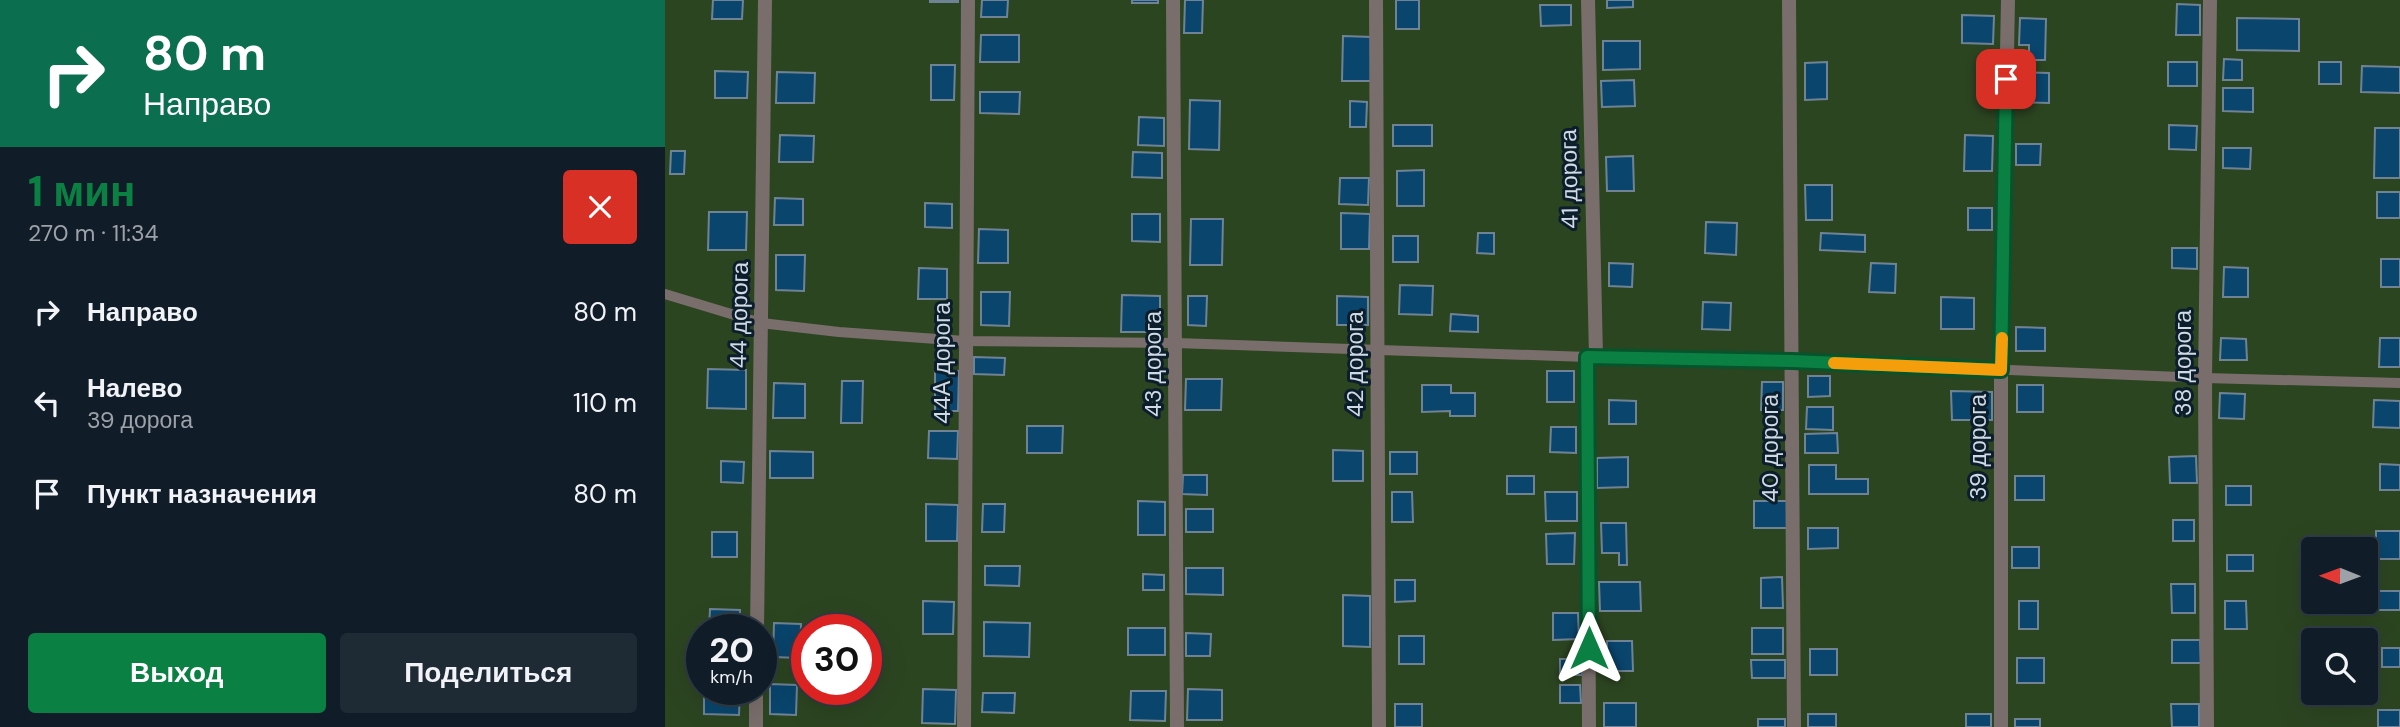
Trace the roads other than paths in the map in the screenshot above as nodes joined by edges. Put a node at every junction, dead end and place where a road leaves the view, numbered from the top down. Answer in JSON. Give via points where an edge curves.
{"nodes":[{"id":1,"x":765,"y":0,"type":"edge"},
{"id":2,"x":968,"y":0,"type":"edge"},
{"id":3,"x":1173,"y":0,"type":"edge"},
{"id":4,"x":1376,"y":0,"type":"edge"},
{"id":5,"x":1588,"y":0,"type":"edge"},
{"id":6,"x":1789,"y":0,"type":"edge"},
{"id":7,"x":2008,"y":0,"type":"edge"},
{"id":8,"x":2210,"y":0,"type":"edge"},
{"id":9,"x":665,"y":294,"type":"edge"},
{"id":10,"x":761,"y":323,"type":"junction"},
{"id":11,"x":965,"y":341,"type":"junction"},
{"id":12,"x":1176,"y":343,"type":"junction"},
{"id":13,"x":1377,"y":351,"type":"junction"},
{"id":14,"x":1592,"y":357,"type":"junction"},
{"id":15,"x":1792,"y":361,"type":"junction"},
{"id":16,"x":2001,"y":370,"type":"junction"},
{"id":17,"x":2205,"y":379,"type":"junction"},
{"id":18,"x":2400,"y":383,"type":"edge"},
{"id":19,"x":757,"y":614,"type":"edge"},
{"id":20,"x":756,"y":705,"type":"edge"},
{"id":21,"x":756,"y":727,"type":"edge"},
{"id":22,"x":964,"y":727,"type":"edge"},
{"id":23,"x":1177,"y":727,"type":"edge"},
{"id":24,"x":1379,"y":727,"type":"edge"},
{"id":25,"x":1590,"y":727,"type":"edge"},
{"id":26,"x":1794,"y":727,"type":"edge"},
{"id":27,"x":2001,"y":727,"type":"edge"},
{"id":28,"x":2207,"y":727,"type":"edge"}],
"edges":[{"from":1,"to":10,"type":"street","name":"44 дорога"},
{"from":2,"to":11,"type":"street","name":"44А дорога"},
{"from":3,"to":12,"type":"street","name":"43 дорога"},
{"from":4,"to":13,"type":"street","name":"42 дорога"},
{"from":5,"to":14,"type":"street","name":"41 дорога"},
{"from":6,"to":15,"type":"street","name":"40 дорога"},
{"from":7,"to":16,"type":"street","name":"39 дорога"},
{"from":8,"to":17,"type":"street","name":"38 дорога"},
{"from":9,"to":10,"type":"lane"},
{"from":10,"to":11,"type":"lane"},
{"from":10,"to":19,"type":"street","name":"44 дорога"},
{"from":11,"to":12,"type":"lane"},
{"from":11,"to":22,"type":"street","name":"44А дорога"},
{"from":12,"to":13,"type":"lane"},
{"from":12,"to":23,"type":"street","name":"43 дорога"},
{"from":13,"to":14,"type":"lane"},
{"from":13,"to":24,"type":"street","name":"42 дорога"},
{"from":14,"to":15,"type":"lane"},
{"from":14,"to":25,"type":"street","name":"41 дорога"},
{"from":15,"to":16,"type":"lane"},
{"from":15,"to":26,"type":"street","name":"40 дорога"},
{"from":16,"to":17,"type":"lane"},
{"from":16,"to":27,"type":"street","name":"39 дорога"},
{"from":17,"to":18,"type":"lane"},
{"from":17,"to":28,"type":"street","name":"38 дорога"},
{"from":20,"to":21,"type":"street"}]}
